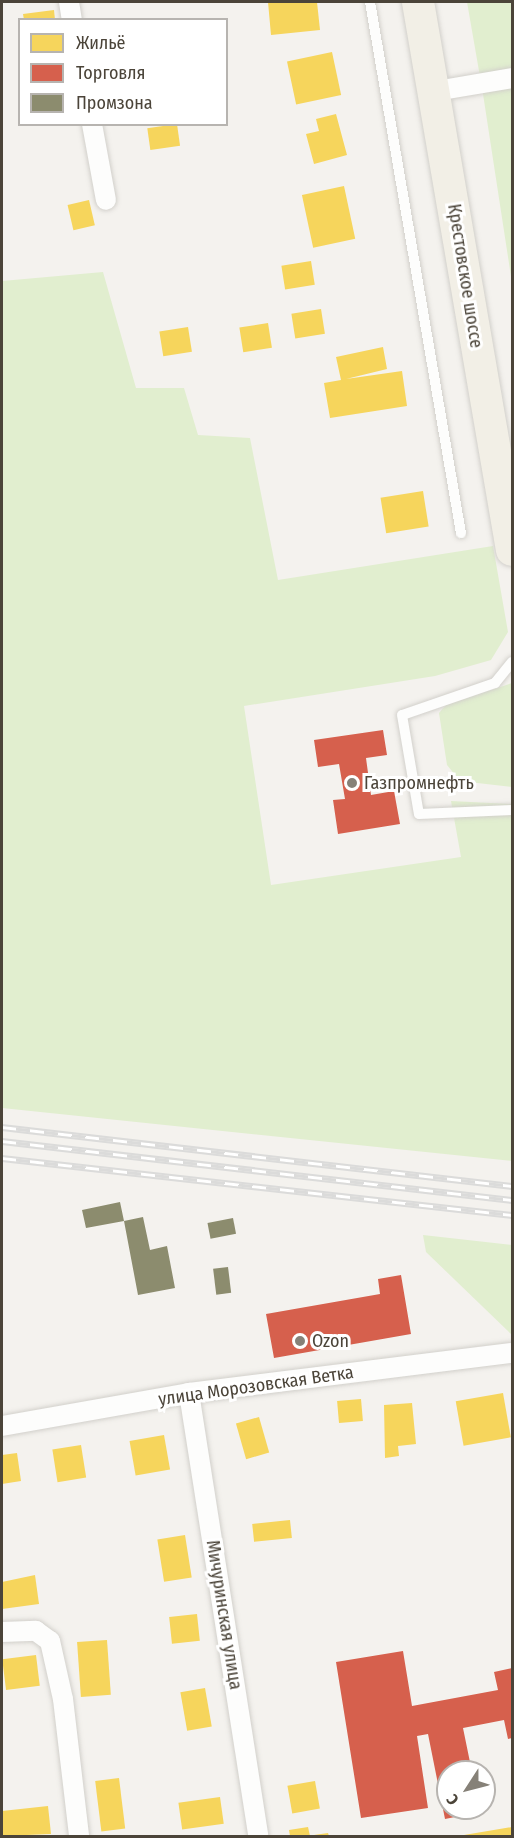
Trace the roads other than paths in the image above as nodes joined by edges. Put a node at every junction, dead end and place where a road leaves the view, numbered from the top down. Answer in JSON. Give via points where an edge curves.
{"nodes":[{"id":1,"x":69,"y":2,"type":"edge"},
{"id":2,"x":370,"y":2,"type":"edge"},
{"id":3,"x":418,"y":2,"type":"edge"},
{"id":4,"x":72,"y":18,"type":"edge"},
{"id":5,"x":513,"y":78,"type":"edge"},
{"id":6,"x":435,"y":91,"type":"junction"},
{"id":7,"x":92,"y":126,"type":"edge"},
{"id":8,"x":106,"y":200,"type":"dead end"},
{"id":9,"x":461,"y":533,"type":"dead end"},
{"id":10,"x":513,"y":550,"type":"edge"},
{"id":11,"x":513,"y":662,"type":"edge"},
{"id":12,"x":513,"y":810,"type":"edge"},
{"id":13,"x":513,"y":1353,"type":"edge"},
{"id":14,"x":189,"y":1393,"type":"junction"},
{"id":15,"x":2,"y":1426,"type":"edge"},
{"id":16,"x":2,"y":1632,"type":"edge"},
{"id":17,"x":79,"y":1836,"type":"edge"},
{"id":18,"x":258,"y":1836,"type":"edge"}],
"edges":[{"from":1,"to":4,"type":"street"},
{"from":2,"to":9,"type":"lane"},
{"from":3,"to":6,"type":"main road","name":"Крестовское шоссе"},
{"from":5,"to":6,"type":"street"},
{"from":6,"to":10,"type":"main road","name":"Крестовское шоссе"},
{"from":7,"to":8,"type":"street"},
{"from":11,"to":12,"type":"lane","via":[[495,683],[402,715],[419,814]]},
{"from":13,"to":14,"type":"street","name":"улица Морозовская Ветка"},
{"from":14,"to":15,"type":"street","name":"улица Морозовская Ветка"},
{"from":14,"to":18,"type":"street","name":"Мичуринская улица"},
{"from":16,"to":17,"type":"street","via":[[36,1631],[50,1641],[63,1699]]}]}
